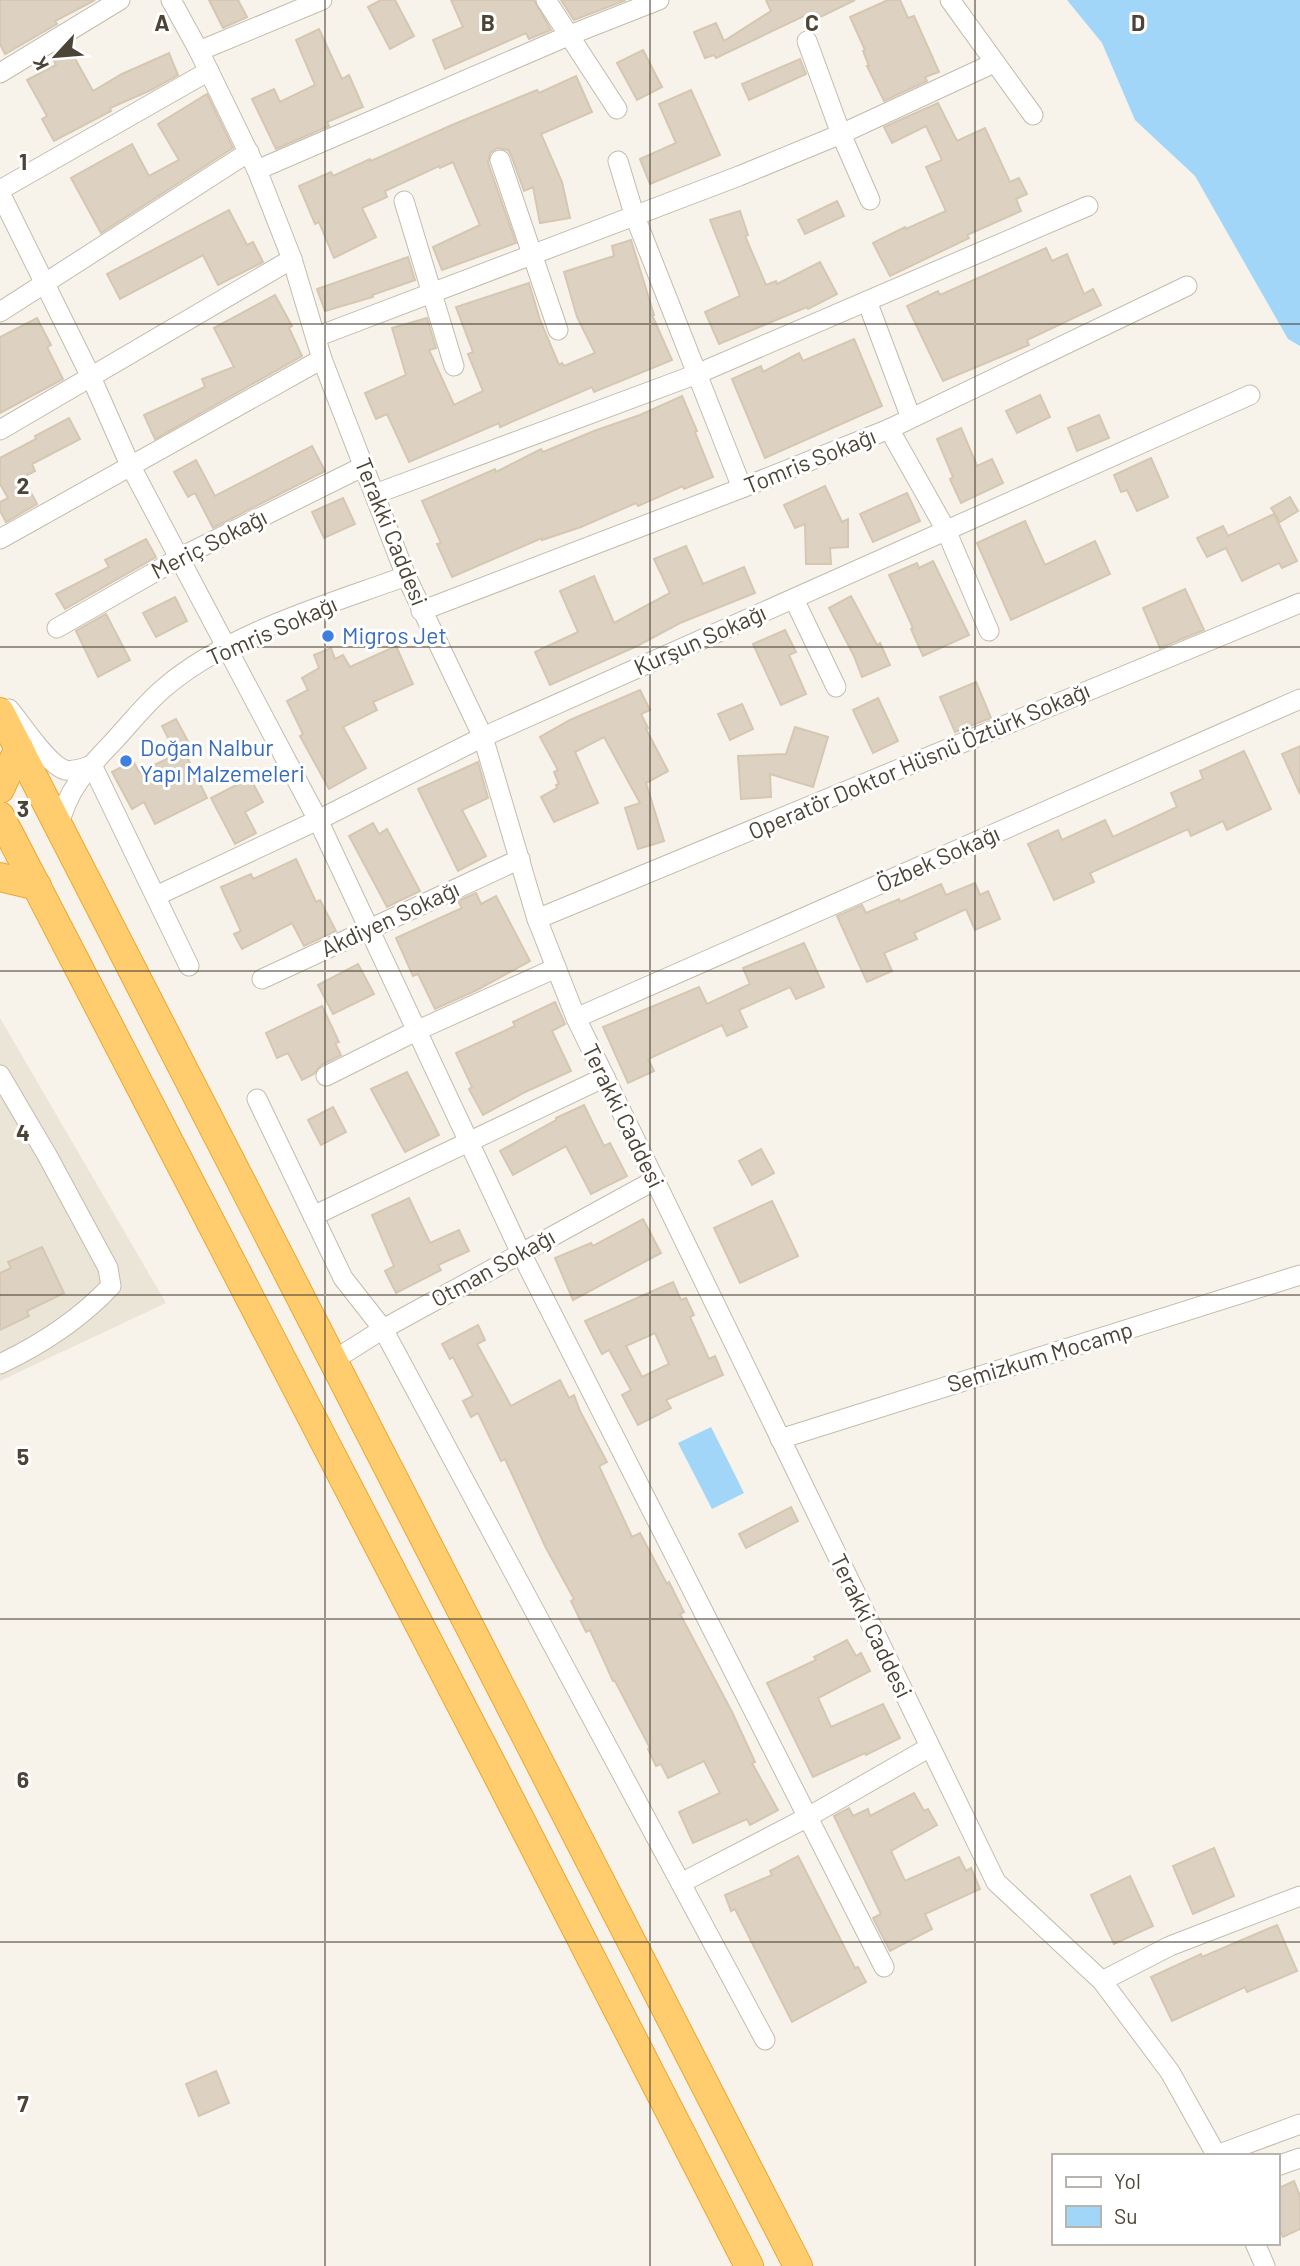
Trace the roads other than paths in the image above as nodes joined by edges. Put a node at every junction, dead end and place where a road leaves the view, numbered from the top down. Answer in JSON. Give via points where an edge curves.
{"nodes":[{"id":1,"x":120,"y":0,"type":"edge"},
{"id":2,"x":172,"y":0,"type":"edge"},
{"id":3,"x":323,"y":0,"type":"edge"},
{"id":4,"x":546,"y":0,"type":"edge"},
{"id":5,"x":659,"y":0,"type":"edge"},
{"id":6,"x":950,"y":0,"type":"edge"},
{"id":7,"x":570,"y":35,"type":"junction"},
{"id":8,"x":807,"y":41,"type":"dead end"},
{"id":9,"x":199,"y":51,"type":"junction"},
{"id":10,"x":994,"y":63,"type":"junction"},
{"id":11,"x":209,"y":71,"type":"junction"},
{"id":12,"x":0,"y":73,"type":"edge"},
{"id":13,"x":617,"y":109,"type":"dead end"},
{"id":14,"x":1033,"y":115,"type":"dead end"},
{"id":15,"x":841,"y":134,"type":"junction"},
{"id":16,"x":500,"y":160,"type":"dead end"},
{"id":17,"x":253,"y":161,"type":"junction"},
{"id":18,"x":618,"y":161,"type":"dead end"},
{"id":19,"x":0,"y":191,"type":"edge"},
{"id":20,"x":870,"y":200,"type":"dead end"},
{"id":21,"x":404,"y":201,"type":"dead end"},
{"id":22,"x":1088,"y":206,"type":"dead end"},
{"id":23,"x":634,"y":214,"type":"junction"},
{"id":24,"x":534,"y":254,"type":"junction"},
{"id":25,"x":292,"y":259,"type":"junction"},
{"id":26,"x":45,"y":284,"type":"junction"},
{"id":27,"x":1187,"y":286,"type":"dead end"},
{"id":28,"x":431,"y":292,"type":"junction"},
{"id":29,"x":867,"y":301,"type":"junction"},
{"id":30,"x":0,"y":312,"type":"edge"},
{"id":31,"x":558,"y":330,"type":"dead end"},
{"id":32,"x":316,"y":337,"type":"junction"},
{"id":33,"x":322,"y":359,"type":"junction"},
{"id":34,"x":454,"y":366,"type":"dead end"},
{"id":35,"x":697,"y":374,"type":"junction"},
{"id":36,"x":91,"y":377,"type":"junction"},
{"id":37,"x":1250,"y":395,"type":"dead end"},
{"id":38,"x":911,"y":418,"type":"junction"},
{"id":39,"x":889,"y":429,"type":"junction"},
{"id":40,"x":0,"y":430,"type":"edge"},
{"id":41,"x":130,"y":465,"type":"junction"},
{"id":42,"x":365,"y":466,"type":"junction"},
{"id":43,"x":742,"y":488,"type":"junction"},
{"id":44,"x":375,"y":494,"type":"junction"},
{"id":45,"x":946,"y":530,"type":"junction"},
{"id":46,"x":0,"y":539,"type":"edge"},
{"id":47,"x":181,"y":557,"type":"junction"},
{"id":48,"x":406,"y":576,"type":"junction"},
{"id":49,"x":794,"y":599,"type":"junction"},
{"id":50,"x":1300,"y":603,"type":"edge"},
{"id":51,"x":421,"y":611,"type":"junction"},
{"id":52,"x":57,"y":628,"type":"dead end"},
{"id":53,"x":989,"y":631,"type":"dead end"},
{"id":54,"x":227,"y":648,"type":"junction"},
{"id":55,"x":836,"y":687,"type":"dead end"},
{"id":56,"x":0,"y":698,"type":"edge"},
{"id":57,"x":1300,"y":699,"type":"edge"},
{"id":58,"x":0,"y":712,"type":"edge"},
{"id":59,"x":483,"y":737,"type":"junction"},
{"id":60,"x":19,"y":748,"type":"junction"},
{"id":61,"x":92,"y":765,"type":"junction"},
{"id":62,"x":0,"y":789,"type":"edge"},
{"id":63,"x":0,"y":817,"type":"edge"},
{"id":64,"x":318,"y":820,"type":"junction"},
{"id":65,"x":59,"y":827,"type":"junction"},
{"id":66,"x":520,"y":859,"type":"junction"},
{"id":67,"x":0,"y":877,"type":"edge"},
{"id":68,"x":37,"y":886,"type":"junction"},
{"id":69,"x":156,"y":896,"type":"junction"},
{"id":70,"x":537,"y":919,"type":"junction"},
{"id":71,"x":367,"y":929,"type":"junction"},
{"id":72,"x":190,"y":966,"type":"dead end"},
{"id":73,"x":556,"y":968,"type":"junction"},
{"id":74,"x":262,"y":979,"type":"dead end"},
{"id":75,"x":576,"y":1018,"type":"junction"},
{"id":76,"x":416,"y":1031,"type":"junction"},
{"id":77,"x":0,"y":1074,"type":"edge"},
{"id":78,"x":326,"y":1076,"type":"dead end"},
{"id":79,"x":605,"y":1077,"type":"junction"},
{"id":80,"x":257,"y":1099,"type":"dead end"},
{"id":81,"x":468,"y":1141,"type":"junction"},
{"id":82,"x":654,"y":1180,"type":"junction"},
{"id":83,"x":313,"y":1216,"type":"junction"},
{"id":84,"x":521,"y":1253,"type":"junction"},
{"id":85,"x":1300,"y":1275,"type":"edge"},
{"id":86,"x":383,"y":1329,"type":"junction"},
{"id":87,"x":334,"y":1360,"type":"junction"},
{"id":88,"x":0,"y":1364,"type":"edge"},
{"id":89,"x":780,"y":1439,"type":"junction"},
{"id":90,"x":930,"y":1746,"type":"junction"},
{"id":91,"x":808,"y":1816,"type":"junction"},
{"id":92,"x":681,"y":1883,"type":"junction"},
{"id":93,"x":1300,"y":1896,"type":"edge"},
{"id":94,"x":884,"y":1967,"type":"dead end"},
{"id":95,"x":1102,"y":1981,"type":"junction"},
{"id":96,"x":765,"y":2040,"type":"dead end"},
{"id":97,"x":1300,"y":2124,"type":"edge"},
{"id":98,"x":1216,"y":2154,"type":"edge"},
{"id":99,"x":1220,"y":2154,"type":"edge"},
{"id":100,"x":1300,"y":2158,"type":"edge"},
{"id":101,"x":1279,"y":2165,"type":"edge"},
{"id":102,"x":1256,"y":2245,"type":"edge"},
{"id":103,"x":749,"y":2266,"type":"edge"},
{"id":104,"x":798,"y":2266,"type":"edge"},
{"id":105,"x":1265,"y":2266,"type":"edge"}],
"edges":[{"from":1,"to":12,"type":"street"},
{"from":2,"to":9,"type":"street","name":"Terakki Caddesi"},
{"from":3,"to":9,"type":"street"},
{"from":4,"to":7,"type":"street"},
{"from":5,"to":7,"type":"street"},
{"from":6,"to":10,"type":"street"},
{"from":7,"to":13,"type":"street"},
{"from":7,"to":17,"type":"street"},
{"from":8,"to":15,"type":"street"},
{"from":9,"to":11,"type":"street","name":"Terakki Caddesi"},
{"from":10,"to":14,"type":"street"},
{"from":10,"to":15,"type":"street"},
{"from":11,"to":17,"type":"street","name":"Terakki Caddesi"},
{"from":11,"to":19,"type":"street"},
{"from":15,"to":20,"type":"street"},
{"from":15,"to":23,"type":"street"},
{"from":16,"to":24,"type":"street"},
{"from":17,"to":25,"type":"street","name":"Terakki Caddesi"},
{"from":17,"to":26,"type":"street"},
{"from":18,"to":23,"type":"street"},
{"from":19,"to":26,"type":"street"},
{"from":21,"to":28,"type":"street"},
{"from":22,"to":29,"type":"street"},
{"from":23,"to":24,"type":"street"},
{"from":23,"to":35,"type":"street"},
{"from":24,"to":28,"type":"street"},
{"from":24,"to":31,"type":"street"},
{"from":25,"to":32,"type":"street","name":"Terakki Caddesi"},
{"from":25,"to":36,"type":"street"},
{"from":26,"to":30,"type":"street"},
{"from":26,"to":36,"type":"street"},
{"from":27,"to":38,"type":"street","name":"Tomris Sokağı"},
{"from":28,"to":32,"type":"street"},
{"from":28,"to":34,"type":"street"},
{"from":29,"to":35,"type":"street"},
{"from":29,"to":38,"type":"street"},
{"from":32,"to":33,"type":"street","name":"Terakki Caddesi"},
{"from":33,"to":41,"type":"street"},
{"from":33,"to":42,"type":"street","name":"Terakki Caddesi"},
{"from":35,"to":43,"type":"street"},
{"from":35,"to":44,"type":"street"},
{"from":36,"to":40,"type":"street"},
{"from":36,"to":41,"type":"street"},
{"from":37,"to":45,"type":"street","name":"Kurşun Sokağı"},
{"from":38,"to":39,"type":"street","name":"Tomris Sokağı"},
{"from":39,"to":43,"type":"street","name":"Tomris Sokağı"},
{"from":39,"to":45,"type":"street"},
{"from":41,"to":46,"type":"street"},
{"from":41,"to":47,"type":"street"},
{"from":42,"to":44,"type":"street","name":"Terakki Caddesi"},
{"from":42,"to":47,"type":"street","name":"Meriç Sokağı"},
{"from":43,"to":51,"type":"street","name":"Tomris Sokağı"},
{"from":44,"to":48,"type":"street","name":"Terakki Caddesi"},
{"from":45,"to":49,"type":"street","name":"Kurşun Sokağı"},
{"from":45,"to":53,"type":"street"},
{"from":47,"to":52,"type":"street","name":"Meriç Sokağı"},
{"from":47,"to":54,"type":"street"},
{"from":48,"to":51,"type":"street","name":"Terakki Caddesi"},
{"from":48,"to":54,"type":"street","name":"Tomris Sokağı"},
{"from":49,"to":55,"type":"street"},
{"from":49,"to":59,"type":"street","name":"Kurşun Sokağı"},
{"from":50,"to":70,"type":"street","name":"Operatör Doktor Hüsnü Öztürk Sokağı"},
{"from":51,"to":59,"type":"street","name":"Terakki Caddesi"},
{"from":54,"to":61,"type":"street","name":"Tomris Sokağı","via":[[163,689]]},
{"from":54,"to":64,"type":"street"},
{"from":56,"to":61,"type":"street","via":[[40,750],[63,769],[75,771]]},
{"from":57,"to":75,"type":"street","name":"Özbek Sokağı"},
{"from":58,"to":60,"type":"highway"},
{"from":59,"to":64,"type":"street","name":"Kurşun Sokağı"},
{"from":59,"to":66,"type":"street","name":"Terakki Caddesi"},
{"from":60,"to":62,"type":"highway"},
{"from":60,"to":65,"type":"highway"},
{"from":61,"to":65,"type":"street","name":"Tomris Sokağı","via":[[67,797]]},
{"from":61,"to":69,"type":"street"},
{"from":63,"to":68,"type":"highway"},
{"from":64,"to":69,"type":"street","name":"Kurşun Sokağı"},
{"from":64,"to":71,"type":"street"},
{"from":65,"to":87,"type":"highway"},
{"from":66,"to":70,"type":"street","name":"Terakki Caddesi"},
{"from":66,"to":71,"type":"street","name":"Akdiyen Sokağı"},
{"from":67,"to":68,"type":"highway"},
{"from":68,"to":103,"type":"highway"},
{"from":69,"to":72,"type":"street"},
{"from":70,"to":73,"type":"street","name":"Terakki Caddesi"},
{"from":71,"to":74,"type":"street","name":"Akdiyen Sokağı"},
{"from":71,"to":76,"type":"street"},
{"from":73,"to":75,"type":"street","name":"Terakki Caddesi"},
{"from":73,"to":76,"type":"street"},
{"from":75,"to":79,"type":"street","name":"Terakki Caddesi"},
{"from":76,"to":78,"type":"street"},
{"from":76,"to":81,"type":"street"},
{"from":77,"to":88,"type":"street","via":[[108,1268],[111,1286],[93,1305]]},
{"from":79,"to":81,"type":"street"},
{"from":79,"to":82,"type":"street","name":"Terakki Caddesi"},
{"from":80,"to":83,"type":"street"},
{"from":81,"to":83,"type":"street"},
{"from":81,"to":84,"type":"street"},
{"from":82,"to":84,"type":"street","name":"Otman Sokağı"},
{"from":82,"to":89,"type":"street","name":"Terakki Caddesi"},
{"from":83,"to":86,"type":"street","via":[[343,1278]]},
{"from":84,"to":86,"type":"street","name":"Otman Sokağı"},
{"from":84,"to":91,"type":"street"},
{"from":85,"to":89,"type":"street","name":"Semizkum Mocamp"},
{"from":86,"to":87,"type":"street","name":"Otman Sokağı"},
{"from":86,"to":92,"type":"street"},
{"from":87,"to":104,"type":"highway"},
{"from":89,"to":90,"type":"street","name":"Terakki Caddesi"},
{"from":90,"to":91,"type":"street"},
{"from":90,"to":95,"type":"street","name":"Terakki Caddesi","via":[[996,1882]]},
{"from":91,"to":92,"type":"street"},
{"from":91,"to":94,"type":"street"},
{"from":92,"to":96,"type":"street"},
{"from":93,"to":95,"type":"street","via":[[1170,1947]]},
{"from":95,"to":98,"type":"street","name":"Terakki Caddesi","via":[[1170,2072]]},
{"from":97,"to":99,"type":"street"},
{"from":100,"to":101,"type":"street"},
{"from":102,"to":105,"type":"street"}]}
